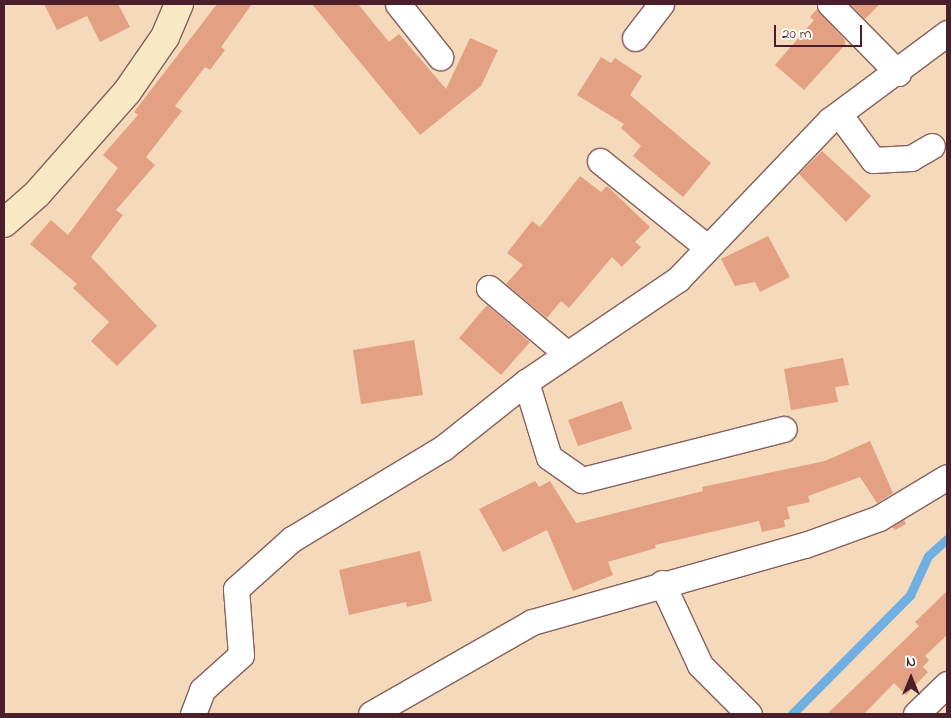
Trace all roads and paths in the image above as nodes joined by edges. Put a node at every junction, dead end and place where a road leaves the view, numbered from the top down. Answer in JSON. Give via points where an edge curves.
{"nodes":[{"id":1,"x":179,"y":4,"type":"edge"},
{"id":2,"x":398,"y":4,"type":"edge"},
{"id":3,"x":661,"y":4,"type":"edge"},
{"id":4,"x":830,"y":4,"type":"edge"},
{"id":5,"x":947,"y":33,"type":"edge"},
{"id":6,"x":635,"y":38,"type":"dead end"},
{"id":7,"x":440,"y":57,"type":"dead end"},
{"id":8,"x":898,"y":73,"type":"junction"},
{"id":9,"x":839,"y":114,"type":"junction"},
{"id":10,"x":932,"y":146,"type":"dead end"},
{"id":11,"x":600,"y":161,"type":"dead end"},
{"id":12,"x":4,"y":223,"type":"edge"},
{"id":13,"x":707,"y":247,"type":"junction"},
{"id":14,"x":489,"y":288,"type":"dead end"},
{"id":15,"x":567,"y":354,"type":"junction"},
{"id":16,"x":526,"y":382,"type":"junction"},
{"id":17,"x":784,"y":429,"type":"dead end"},
{"id":18,"x":947,"y":477,"type":"edge"},
{"id":19,"x":662,"y":583,"type":"junction"},
{"id":20,"x":947,"y":684,"type":"edge"},
{"id":21,"x":193,"y":714,"type":"edge"},
{"id":22,"x":372,"y":714,"type":"edge"},
{"id":23,"x":749,"y":714,"type":"edge"},
{"id":24,"x":916,"y":714,"type":"edge"}],
"edges":[{"from":1,"to":12,"type":"street","via":[[160,45],[127,92],[37,194]]},
{"from":2,"to":7,"type":"street"},
{"from":3,"to":6,"type":"street"},
{"from":4,"to":8,"type":"street"},
{"from":5,"to":8,"type":"street"},
{"from":8,"to":9,"type":"street"},
{"from":9,"to":10,"type":"street","via":[[873,160],[911,158]]},
{"from":9,"to":13,"type":"street"},
{"from":11,"to":13,"type":"street"},
{"from":13,"to":15,"type":"street","via":[[678,279]]},
{"from":14,"to":15,"type":"street"},
{"from":15,"to":16,"type":"street"},
{"from":16,"to":17,"type":"street","via":[[550,457],[582,480]]},
{"from":16,"to":21,"type":"street","via":[[443,448],[292,539],[236,589],[241,656],[202,690]]},
{"from":18,"to":19,"type":"street","via":[[879,518],[806,545]]},
{"from":19,"to":22,"type":"street","via":[[532,622]]},
{"from":19,"to":23,"type":"street","via":[[700,665]]},
{"from":20,"to":24,"type":"street"}]}
